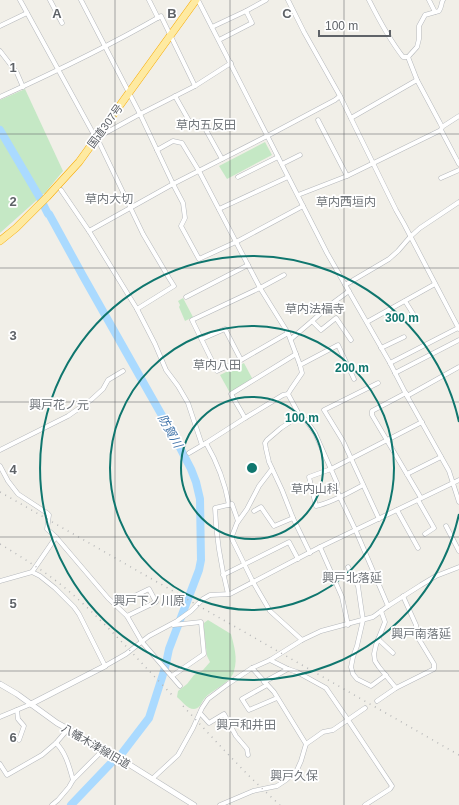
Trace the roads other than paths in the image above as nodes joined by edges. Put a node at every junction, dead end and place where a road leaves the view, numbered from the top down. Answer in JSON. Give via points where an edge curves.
{"nodes":[{"id":1,"x":21,"y":0,"type":"edge"},
{"id":2,"x":50,"y":0,"type":"edge"},
{"id":3,"x":81,"y":0,"type":"edge"},
{"id":4,"x":149,"y":0,"type":"edge"},
{"id":5,"x":197,"y":0,"type":"edge"},
{"id":6,"x":266,"y":0,"type":"edge"},
{"id":7,"x":288,"y":0,"type":"edge"},
{"id":8,"x":369,"y":0,"type":"edge"},
{"id":9,"x":429,"y":0,"type":"edge"},
{"id":10,"x":443,"y":0,"type":"edge"},
{"id":11,"x":246,"y":11,"type":"junction"},
{"id":12,"x":435,"y":12,"type":"junction"},
{"id":13,"x":27,"y":14,"type":"junction"},
{"id":14,"x":158,"y":18,"type":"junction"},
{"id":15,"x":62,"y":23,"type":"dead end"},
{"id":16,"x":0,"y":26,"type":"edge"},
{"id":17,"x":212,"y":27,"type":"junction"},
{"id":18,"x":170,"y":36,"type":"junction"},
{"id":19,"x":219,"y":40,"type":"junction"},
{"id":20,"x":106,"y":47,"type":"junction"},
{"id":21,"x":0,"y":51,"type":"edge"},
{"id":22,"x":408,"y":57,"type":"junction"},
{"id":23,"x":231,"y":64,"type":"junction"},
{"id":24,"x":59,"y":70,"type":"junction"},
{"id":25,"x":417,"y":80,"type":"junction"},
{"id":26,"x":195,"y":86,"type":"junction"},
{"id":27,"x":23,"y":87,"type":"junction"},
{"id":28,"x":129,"y":93,"type":"junction"},
{"id":29,"x":175,"y":96,"type":"junction"},
{"id":30,"x":340,"y":96,"type":"junction"},
{"id":31,"x":0,"y":97,"type":"edge"},
{"id":32,"x":140,"y":114,"type":"junction"},
{"id":33,"x":459,"y":116,"type":"edge"},
{"id":34,"x":351,"y":118,"type":"junction"},
{"id":35,"x":318,"y":120,"type":"dead end"},
{"id":36,"x":441,"y":128,"type":"junction"},
{"id":37,"x":267,"y":136,"type":"junction"},
{"id":38,"x":97,"y":138,"type":"junction"},
{"id":39,"x":157,"y":150,"type":"junction"},
{"id":40,"x":300,"y":155,"type":"dead end"},
{"id":41,"x":278,"y":157,"type":"junction"},
{"id":42,"x":222,"y":159,"type":"junction"},
{"id":43,"x":373,"y":163,"type":"junction"},
{"id":44,"x":282,"y":164,"type":"junction"},
{"id":45,"x":459,"y":164,"type":"edge"},
{"id":46,"x":459,"y":170,"type":"edge"},
{"id":47,"x":199,"y":171,"type":"junction"},
{"id":48,"x":347,"y":176,"type":"junction"},
{"id":49,"x":238,"y":177,"type":"dead end"},
{"id":50,"x":288,"y":177,"type":"junction"},
{"id":51,"x":441,"y":178,"type":"dead end"},
{"id":52,"x":173,"y":184,"type":"junction"},
{"id":53,"x":61,"y":190,"type":"dead end"},
{"id":54,"x":298,"y":195,"type":"junction"},
{"id":55,"x":459,"y":202,"type":"edge"},
{"id":56,"x":302,"y":206,"type":"junction"},
{"id":57,"x":131,"y":208,"type":"junction"},
{"id":58,"x":219,"y":209,"type":"junction"},
{"id":59,"x":89,"y":231,"type":"junction"},
{"id":60,"x":410,"y":237,"type":"junction"},
{"id":61,"x":0,"y":241,"type":"edge"},
{"id":62,"x":236,"y":242,"type":"junction"},
{"id":63,"x":248,"y":265,"type":"junction"},
{"id":64,"x":284,"y":275,"type":"dead end"},
{"id":65,"x":435,"y":284,"type":"junction"},
{"id":66,"x":346,"y":285,"type":"junction"},
{"id":67,"x":260,"y":288,"type":"junction"},
{"id":68,"x":349,"y":291,"type":"junction"},
{"id":69,"x":186,"y":296,"type":"dead end"},
{"id":70,"x":405,"y":301,"type":"junction"},
{"id":71,"x":137,"y":309,"type":"junction"},
{"id":72,"x":417,"y":320,"type":"dead end"},
{"id":73,"x":312,"y":321,"type":"junction"},
{"id":74,"x":366,"y":322,"type":"junction"},
{"id":75,"x":459,"y":328,"type":"edge"},
{"id":76,"x":288,"y":333,"type":"junction"},
{"id":77,"x":404,"y":337,"type":"dead end"},
{"id":78,"x":202,"y":339,"type":"junction"},
{"id":79,"x":291,"y":339,"type":"junction"},
{"id":80,"x":351,"y":340,"type":"dead end"},
{"id":81,"x":459,"y":340,"type":"edge"},
{"id":82,"x":381,"y":348,"type":"junction"},
{"id":83,"x":296,"y":354,"type":"junction"},
{"id":84,"x":241,"y":360,"type":"junction"},
{"id":85,"x":390,"y":363,"type":"junction"},
{"id":86,"x":300,"y":365,"type":"junction"},
{"id":87,"x":459,"y":367,"type":"edge"},
{"id":88,"x":123,"y":371,"type":"dead end"},
{"id":89,"x":395,"y":373,"type":"junction"},
{"id":90,"x":354,"y":379,"type":"dead end"},
{"id":91,"x":378,"y":382,"type":"dead end"},
{"id":92,"x":288,"y":394,"type":"junction"},
{"id":93,"x":406,"y":394,"type":"junction"},
{"id":94,"x":299,"y":416,"type":"junction"},
{"id":95,"x":245,"y":418,"type":"junction"},
{"id":96,"x":422,"y":422,"type":"junction"},
{"id":97,"x":387,"y":440,"type":"junction"},
{"id":98,"x":204,"y":444,"type":"junction"},
{"id":99,"x":0,"y":450,"type":"edge"},
{"id":100,"x":189,"y":453,"type":"dead end"},
{"id":101,"x":441,"y":457,"type":"junction"},
{"id":102,"x":351,"y":458,"type":"junction"},
{"id":103,"x":0,"y":466,"type":"edge"},
{"id":104,"x":272,"y":469,"type":"junction"},
{"id":105,"x":331,"y":469,"type":"junction"},
{"id":106,"x":407,"y":474,"type":"junction"},
{"id":107,"x":459,"y":480,"type":"edge"},
{"id":108,"x":453,"y":483,"type":"junction"},
{"id":109,"x":363,"y":485,"type":"junction"},
{"id":110,"x":340,"y":498,"type":"junction"},
{"id":111,"x":420,"y":499,"type":"junction"},
{"id":112,"x":459,"y":502,"type":"edge"},
{"id":113,"x":229,"y":505,"type":"junction"},
{"id":114,"x":254,"y":510,"type":"dead end"},
{"id":115,"x":397,"y":510,"type":"junction"},
{"id":116,"x":293,"y":518,"type":"junction"},
{"id":117,"x":379,"y":519,"type":"junction"},
{"id":118,"x":238,"y":521,"type":"junction"},
{"id":119,"x":446,"y":526,"type":"dead end"},
{"id":120,"x":356,"y":530,"type":"junction"},
{"id":121,"x":426,"y":534,"type":"dead end"},
{"id":122,"x":56,"y":537,"type":"junction"},
{"id":123,"x":320,"y":547,"type":"junction"},
{"id":124,"x":418,"y":548,"type":"dead end"},
{"id":125,"x":459,"y":551,"type":"edge"},
{"id":126,"x":310,"y":552,"type":"junction"},
{"id":127,"x":298,"y":559,"type":"junction"},
{"id":128,"x":245,"y":564,"type":"junction"},
{"id":129,"x":348,"y":567,"type":"dead end"},
{"id":130,"x":459,"y":567,"type":"edge"},
{"id":131,"x":32,"y":572,"type":"junction"},
{"id":132,"x":223,"y":575,"type":"junction"},
{"id":133,"x":0,"y":581,"type":"edge"},
{"id":134,"x":253,"y":582,"type":"junction"},
{"id":135,"x":228,"y":594,"type":"junction"},
{"id":136,"x":403,"y":596,"type":"junction"},
{"id":137,"x":116,"y":605,"type":"junction"},
{"id":138,"x":388,"y":606,"type":"junction"},
{"id":139,"x":381,"y":611,"type":"junction"},
{"id":140,"x":127,"y":616,"type":"junction"},
{"id":141,"x":363,"y":620,"type":"junction"},
{"id":142,"x":170,"y":625,"type":"junction"},
{"id":143,"x":348,"y":625,"type":"junction"},
{"id":144,"x":378,"y":639,"type":"junction"},
{"id":145,"x":302,"y":640,"type":"junction"},
{"id":146,"x":142,"y":642,"type":"junction"},
{"id":147,"x":393,"y":653,"type":"dead end"},
{"id":148,"x":270,"y":660,"type":"junction"},
{"id":149,"x":105,"y":666,"type":"junction"},
{"id":150,"x":252,"y":668,"type":"junction"},
{"id":151,"x":288,"y":669,"type":"junction"},
{"id":152,"x":386,"y":675,"type":"junction"},
{"id":153,"x":172,"y":676,"type":"junction"},
{"id":154,"x":0,"y":684,"type":"edge"},
{"id":155,"x":265,"y":684,"type":"junction"},
{"id":156,"x":180,"y":686,"type":"dead end"},
{"id":157,"x":396,"y":688,"type":"junction"},
{"id":158,"x":277,"y":698,"type":"junction"},
{"id":159,"x":377,"y":701,"type":"dead end"},
{"id":160,"x":31,"y":704,"type":"junction"},
{"id":161,"x":365,"y":708,"type":"dead end"},
{"id":162,"x":17,"y":710,"type":"junction"},
{"id":163,"x":200,"y":713,"type":"junction"},
{"id":164,"x":0,"y":717,"type":"edge"},
{"id":165,"x":348,"y":720,"type":"junction"},
{"id":166,"x":68,"y":729,"type":"junction"},
{"id":167,"x":19,"y":740,"type":"dead end"},
{"id":168,"x":56,"y":743,"type":"junction"},
{"id":169,"x":306,"y":744,"type":"junction"},
{"id":170,"x":104,"y":749,"type":"junction"},
{"id":171,"x":248,"y":756,"type":"dead end"},
{"id":172,"x":0,"y":764,"type":"edge"},
{"id":173,"x":152,"y":779,"type":"junction"},
{"id":174,"x":73,"y":780,"type":"junction"},
{"id":175,"x":52,"y":805,"type":"edge"},
{"id":176,"x":194,"y":805,"type":"edge"},
{"id":177,"x":220,"y":805,"type":"edge"},
{"id":178,"x":365,"y":805,"type":"edge"}],
"edges":[{"from":1,"to":13,"type":"street"},
{"from":2,"to":15,"type":"street"},
{"from":3,"to":20,"type":"street"},
{"from":4,"to":14,"type":"street"},
{"from":5,"to":17,"type":"street"},
{"from":5,"to":18,"type":"highway","name":"国道307号"},
{"from":6,"to":11,"type":"street"},
{"from":7,"to":30,"type":"street"},
{"from":8,"to":22,"type":"street","via":[[394,45],[403,57]]},
{"from":9,"to":12,"type":"street"},
{"from":10,"to":12,"type":"street","via":[[441,8]]},
{"from":11,"to":17,"type":"street"},
{"from":11,"to":19,"type":"street","via":[[252,23]]},
{"from":12,"to":22,"type":"street","via":[[426,15],[419,26],[417,47]]},
{"from":13,"to":16,"type":"street"},
{"from":13,"to":24,"type":"street"},
{"from":14,"to":18,"type":"street","via":[[161,16]]},
{"from":14,"to":20,"type":"street"},
{"from":17,"to":19,"type":"street"},
{"from":18,"to":26,"type":"street"},
{"from":18,"to":28,"type":"highway","name":"国道307号"},
{"from":19,"to":23,"type":"street"},
{"from":20,"to":24,"type":"street"},
{"from":20,"to":28,"type":"street"},
{"from":21,"to":27,"type":"street","via":[[17,73]]},
{"from":22,"to":25,"type":"street"},
{"from":23,"to":26,"type":"street"},
{"from":23,"to":37,"type":"street"},
{"from":24,"to":27,"type":"street"},
{"from":24,"to":38,"type":"street"},
{"from":25,"to":34,"type":"street"},
{"from":25,"to":36,"type":"street"},
{"from":26,"to":29,"type":"street"},
{"from":27,"to":31,"type":"street"},
{"from":28,"to":32,"type":"street"},
{"from":28,"to":38,"type":"highway","name":"国道307号"},
{"from":29,"to":32,"type":"street"},
{"from":29,"to":42,"type":"street","via":[[192,126],[201,121]]},
{"from":30,"to":34,"type":"street"},
{"from":30,"to":37,"type":"street"},
{"from":32,"to":38,"type":"street"},
{"from":32,"to":39,"type":"street"},
{"from":33,"to":36,"type":"street"},
{"from":34,"to":43,"type":"street"},
{"from":35,"to":48,"type":"street"},
{"from":36,"to":43,"type":"street"},
{"from":36,"to":45,"type":"street"},
{"from":37,"to":41,"type":"street"},
{"from":37,"to":42,"type":"street"},
{"from":38,"to":57,"type":"street"},
{"from":38,"to":61,"type":"highway","name":"国道307号","via":[[80,162],[36,209]]},
{"from":39,"to":47,"type":"street","via":[[173,141],[182,144]]},
{"from":39,"to":52,"type":"street"},
{"from":40,"to":44,"type":"street"},
{"from":41,"to":44,"type":"street"},
{"from":41,"to":49,"type":"street"},
{"from":42,"to":47,"type":"street"},
{"from":43,"to":48,"type":"street"},
{"from":43,"to":60,"type":"street"},
{"from":44,"to":50,"type":"street"},
{"from":46,"to":51,"type":"street"},
{"from":47,"to":52,"type":"street"},
{"from":47,"to":58,"type":"street"},
{"from":48,"to":54,"type":"street"},
{"from":50,"to":54,"type":"street"},
{"from":50,"to":58,"type":"street"},
{"from":52,"to":57,"type":"street"},
{"from":52,"to":62,"type":"street","via":[[183,203],[185,218],[181,226],[198,259]]},
{"from":53,"to":59,"type":"street"},
{"from":54,"to":56,"type":"street"},
{"from":55,"to":60,"type":"street"},
{"from":56,"to":62,"type":"street"},
{"from":56,"to":66,"type":"street"},
{"from":57,"to":59,"type":"street"},
{"from":57,"to":71,"type":"street","via":[[143,234],[174,286]]},
{"from":58,"to":62,"type":"street"},
{"from":59,"to":71,"type":"street"},
{"from":60,"to":65,"type":"street"},
{"from":60,"to":66,"type":"street","via":[[389,258]]},
{"from":62,"to":63,"type":"street"},
{"from":63,"to":67,"type":"street"},
{"from":63,"to":69,"type":"street"},
{"from":64,"to":67,"type":"street"},
{"from":65,"to":70,"type":"street"},
{"from":65,"to":75,"type":"street"},
{"from":66,"to":68,"type":"street"},
{"from":67,"to":76,"type":"street"},
{"from":67,"to":78,"type":"street","via":[[192,320]]},
{"from":68,"to":73,"type":"street"},
{"from":68,"to":74,"type":"street"},
{"from":70,"to":72,"type":"street"},
{"from":70,"to":74,"type":"street"},
{"from":71,"to":98,"type":"street","via":[[166,370],[188,403]]},
{"from":73,"to":79,"type":"street"},
{"from":73,"to":80,"type":"street","via":[[322,330],[336,318]]},
{"from":74,"to":82,"type":"street"},
{"from":75,"to":85,"type":"street"},
{"from":76,"to":79,"type":"street"},
{"from":76,"to":84,"type":"street"},
{"from":77,"to":82,"type":"street"},
{"from":78,"to":84,"type":"street","via":[[225,329]]},
{"from":78,"to":84,"type":"street","via":[[217,371]]},
{"from":79,"to":83,"type":"street"},
{"from":81,"to":89,"type":"street"},
{"from":82,"to":85,"type":"street"},
{"from":83,"to":86,"type":"street"},
{"from":83,"to":95,"type":"street","via":[[231,394]]},
{"from":85,"to":89,"type":"street"},
{"from":86,"to":90,"type":"street","via":[[338,345]]},
{"from":86,"to":92,"type":"street","via":[[302,373]]},
{"from":87,"to":93,"type":"street"},
{"from":88,"to":99,"type":"street","via":[[108,380],[103,389],[91,400],[68,416]]},
{"from":89,"to":93,"type":"street"},
{"from":91,"to":102,"type":"street","via":[[324,410]]},
{"from":92,"to":94,"type":"street"},
{"from":92,"to":95,"type":"street"},
{"from":93,"to":96,"type":"street"},
{"from":93,"to":97,"type":"street","via":[[372,411]]},
{"from":94,"to":104,"type":"street","via":[[265,443],[268,462]]},
{"from":94,"to":105,"type":"street","via":[[302,420],[305,419],[315,433]]},
{"from":95,"to":98,"type":"street"},
{"from":96,"to":97,"type":"street"},
{"from":96,"to":101,"type":"street"},
{"from":97,"to":102,"type":"street"},
{"from":97,"to":106,"type":"street"},
{"from":98,"to":100,"type":"street"},
{"from":98,"to":113,"type":"street","via":[[212,452],[227,492]]},
{"from":101,"to":106,"type":"street"},
{"from":101,"to":108,"type":"street"},
{"from":102,"to":105,"type":"street"},
{"from":102,"to":109,"type":"street"},
{"from":103,"to":122,"type":"street","via":[[18,494],[47,513],[47,528]]},
{"from":104,"to":116,"type":"street"},
{"from":104,"to":118,"type":"street"},
{"from":105,"to":110,"type":"street"},
{"from":105,"to":110,"type":"street","via":[[308,477],[316,506]]},
{"from":106,"to":111,"type":"street"},
{"from":107,"to":108,"type":"street"},
{"from":108,"to":111,"type":"street"},
{"from":108,"to":112,"type":"street"},
{"from":109,"to":110,"type":"street"},
{"from":109,"to":117,"type":"street"},
{"from":110,"to":120,"type":"street"},
{"from":111,"to":115,"type":"street"},
{"from":111,"to":121,"type":"street","via":[[434,528]]},
{"from":113,"to":118,"type":"street","via":[[232,504]]},
{"from":113,"to":132,"type":"street","via":[[214,508]]},
{"from":114,"to":116,"type":"street","via":[[261,507],[274,526]]},
{"from":115,"to":117,"type":"street"},
{"from":115,"to":124,"type":"street"},
{"from":116,"to":126,"type":"street"},
{"from":117,"to":120,"type":"street"},
{"from":118,"to":128,"type":"street","via":[[232,539]]},
{"from":119,"to":125,"type":"street"},
{"from":120,"to":123,"type":"street"},
{"from":120,"to":138,"type":"street"},
{"from":122,"to":131,"type":"street"},
{"from":122,"to":137,"type":"street"},
{"from":123,"to":126,"type":"street"},
{"from":123,"to":143,"type":"street","via":[[342,597]]},
{"from":126,"to":127,"type":"street"},
{"from":127,"to":128,"type":"street","via":[[289,542]]},
{"from":127,"to":134,"type":"street"},
{"from":128,"to":132,"type":"street"},
{"from":128,"to":134,"type":"street"},
{"from":129,"to":141,"type":"street","via":[[358,586]]},
{"from":130,"to":136,"type":"street","via":[[436,576]]},
{"from":131,"to":133,"type":"street"},
{"from":131,"to":149,"type":"street","via":[[55,588],[74,607]]},
{"from":132,"to":135,"type":"street"},
{"from":134,"to":135,"type":"street"},
{"from":134,"to":145,"type":"street","via":[[270,612]]},
{"from":135,"to":142,"type":"street","via":[[203,599],[185,616]]},
{"from":136,"to":138,"type":"street"},
{"from":136,"to":157,"type":"street","via":[[416,625],[417,636],[434,664],[434,669]]},
{"from":137,"to":140,"type":"street"},
{"from":137,"to":140,"type":"street","via":[[149,589],[156,602]]},
{"from":138,"to":139,"type":"street"},
{"from":139,"to":141,"type":"street"},
{"from":139,"to":144,"type":"street","via":[[386,622]]},
{"from":140,"to":146,"type":"street"},
{"from":141,"to":143,"type":"street"},
{"from":141,"to":152,"type":"street","via":[[353,657],[352,674],[371,686]]},
{"from":142,"to":146,"type":"street"},
{"from":142,"to":153,"type":"street","via":[[201,622],[204,651],[204,654]]},
{"from":143,"to":145,"type":"street"},
{"from":144,"to":147,"type":"street"},
{"from":144,"to":152,"type":"street","via":[[375,661]]},
{"from":145,"to":148,"type":"street"},
{"from":146,"to":149,"type":"street"},
{"from":146,"to":153,"type":"street"},
{"from":148,"to":150,"type":"street"},
{"from":148,"to":151,"type":"street"},
{"from":149,"to":160,"type":"street"},
{"from":150,"to":155,"type":"street"},
{"from":150,"to":163,"type":"street","via":[[208,699]]},
{"from":151,"to":155,"type":"street"},
{"from":151,"to":165,"type":"street","via":[[326,688]]},
{"from":152,"to":157,"type":"street"},
{"from":153,"to":156,"type":"street"},
{"from":154,"to":160,"type":"street","name":"八幡木津線旧道"},
{"from":155,"to":158,"type":"street"},
{"from":155,"to":158,"type":"street","via":[[242,699],[248,710]]},
{"from":157,"to":159,"type":"street"},
{"from":158,"to":169,"type":"street"},
{"from":160,"to":162,"type":"street"},
{"from":160,"to":166,"type":"street","name":"八幡木津線旧道"},
{"from":161,"to":165,"type":"street"},
{"from":162,"to":164,"type":"street"},
{"from":162,"to":167,"type":"street","via":[[18,719],[24,726]]},
{"from":163,"to":171,"type":"street","via":[[210,723],[224,714],[236,736],[247,749]]},
{"from":163,"to":173,"type":"street","via":[[178,755]]},
{"from":165,"to":169,"type":"street"},
{"from":165,"to":178,"type":"street","via":[[392,786],[390,790]]},
{"from":166,"to":168,"type":"street"},
{"from":166,"to":170,"type":"street","name":"八幡木津線旧道"},
{"from":168,"to":172,"type":"street","via":[[42,755],[7,775]]},
{"from":168,"to":174,"type":"street","via":[[62,749]]},
{"from":169,"to":177,"type":"street","via":[[297,770],[286,780],[277,786],[253,791]]},
{"from":170,"to":173,"type":"street","name":"八幡木津線旧道"},
{"from":170,"to":174,"type":"street"},
{"from":173,"to":176,"type":"street","name":"八幡木津線旧道"},
{"from":174,"to":175,"type":"street"}]}
